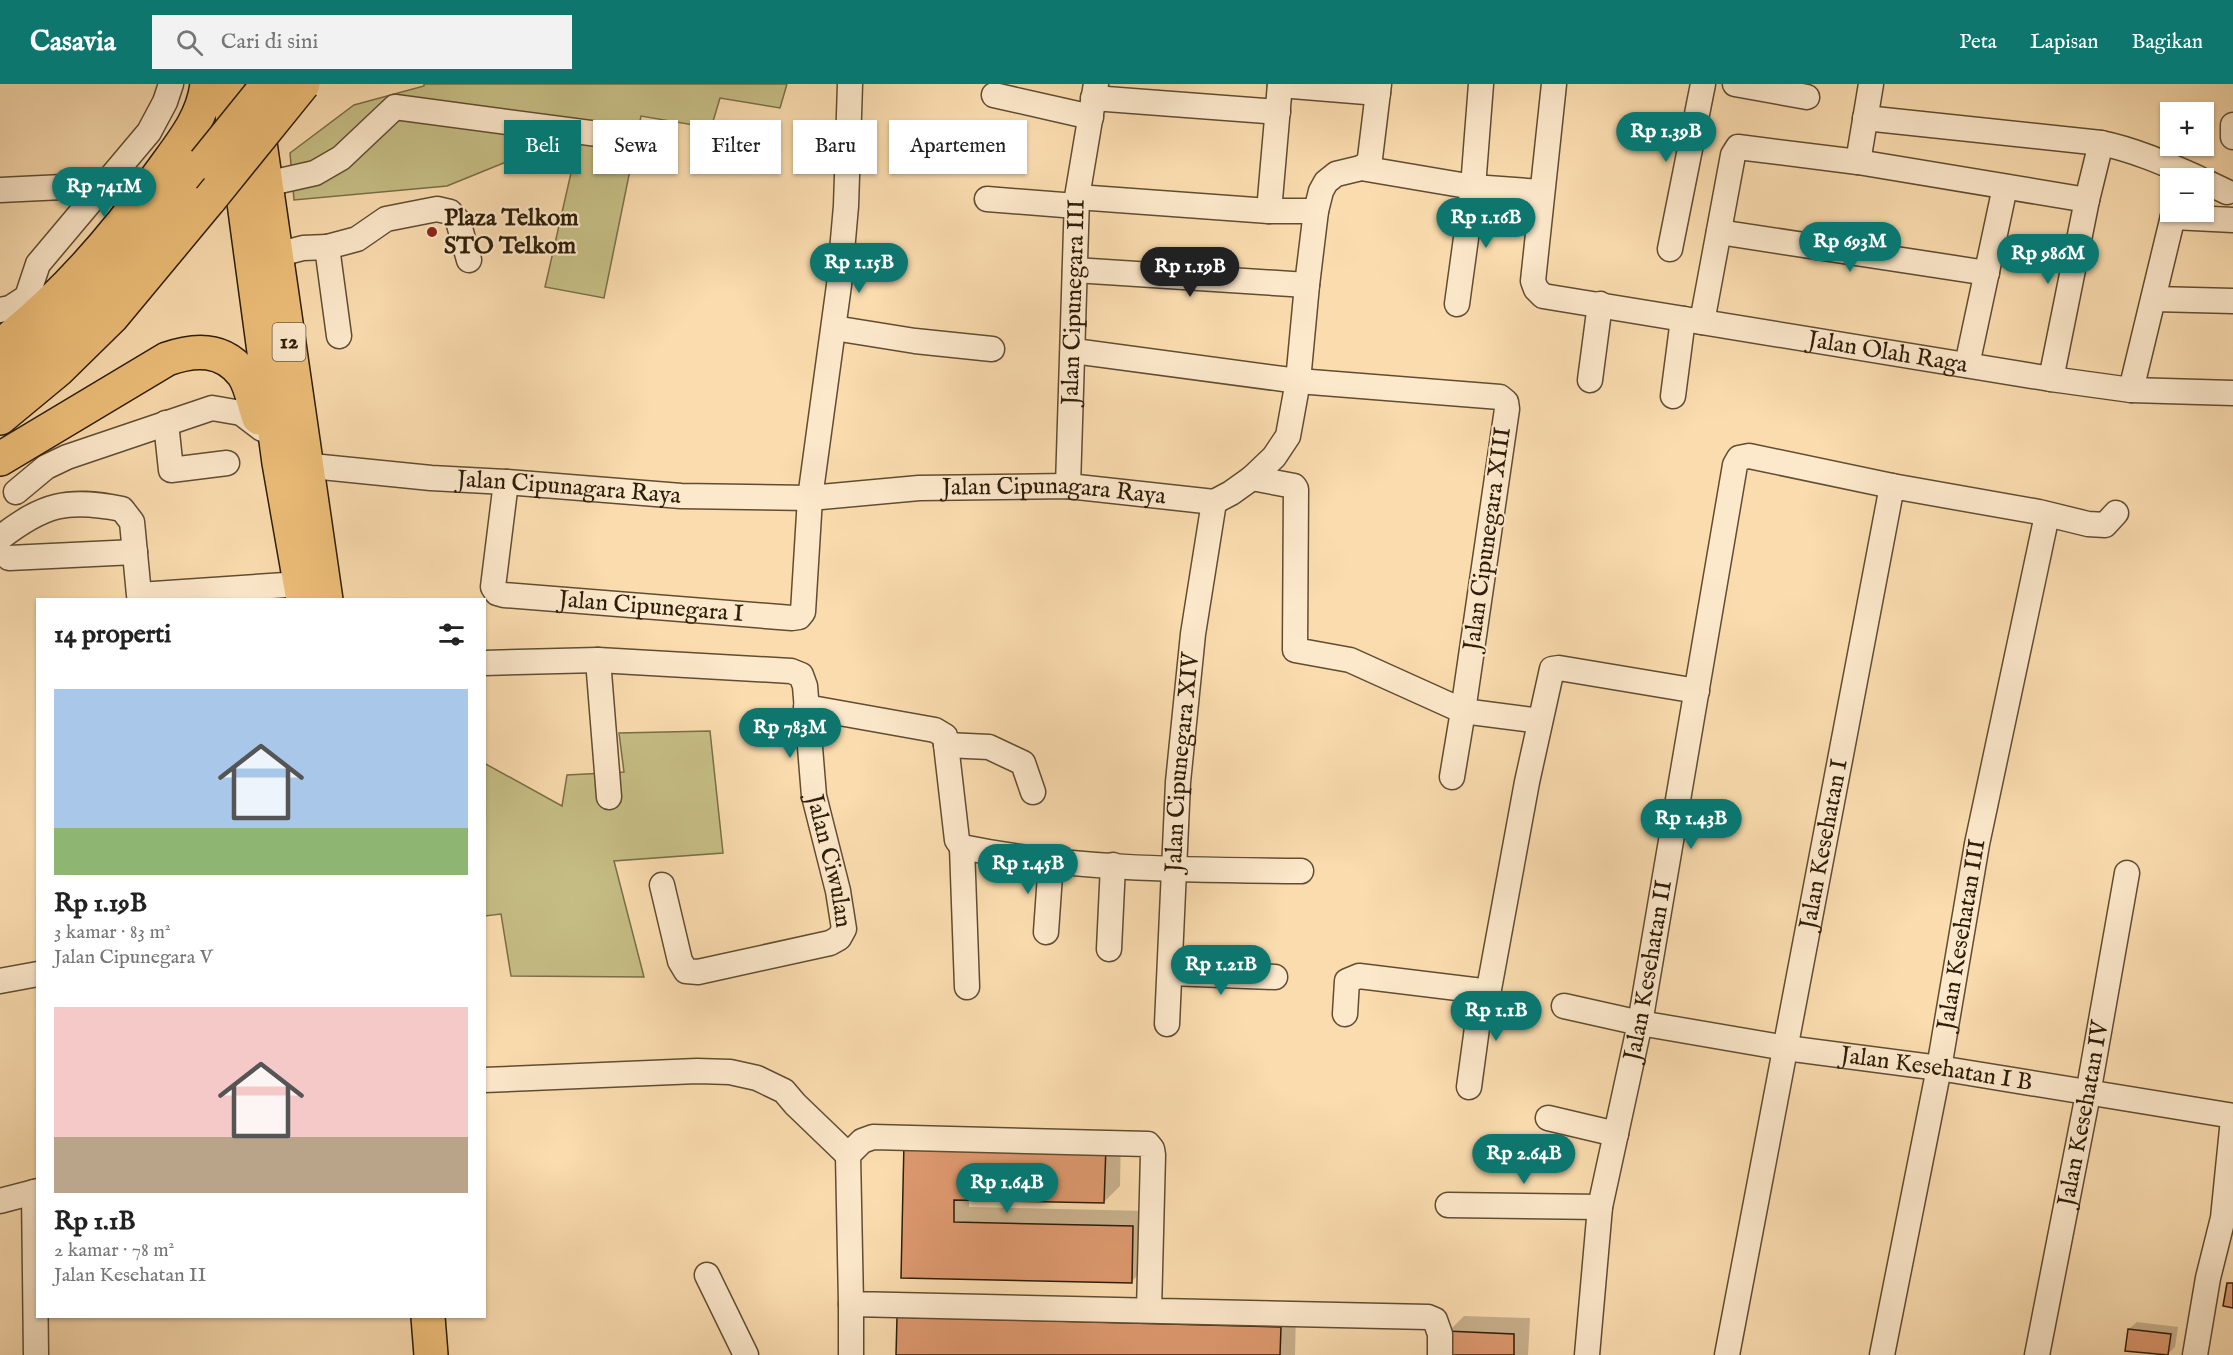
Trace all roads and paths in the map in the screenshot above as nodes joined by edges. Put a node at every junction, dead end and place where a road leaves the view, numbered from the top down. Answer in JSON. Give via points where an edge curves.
{"nodes":[{"id":1,"x":171,"y":84,"type":"edge"},
{"id":2,"x":207,"y":84,"type":"edge"},
{"id":3,"x":228,"y":84,"type":"edge"},
{"id":4,"x":252,"y":84,"type":"edge"},
{"id":5,"x":268,"y":84,"type":"edge"},
{"id":6,"x":303,"y":84,"type":"edge"},
{"id":7,"x":850,"y":84,"type":"edge"},
{"id":8,"x":1280,"y":84,"type":"edge"},
{"id":9,"x":1481,"y":84,"type":"edge"},
{"id":10,"x":1554,"y":84,"type":"edge"},
{"id":11,"x":1703,"y":84,"type":"edge"},
{"id":12,"x":1735,"y":84,"type":"edge"},
{"id":13,"x":1871,"y":84,"type":"edge"},
{"id":14,"x":1379,"y":88,"type":"edge"},
{"id":15,"x":994,"y":95,"type":"dead end"},
{"id":16,"x":1807,"y":98,"type":"dead end"},
{"id":17,"x":1093,"y":100,"type":"edge"},
{"id":18,"x":1278,"y":112,"type":"junction"},
{"id":19,"x":1865,"y":118,"type":"junction"},
{"id":20,"x":2233,"y":125,"type":"edge"},
{"id":21,"x":593,"y":133,"type":"edge"},
{"id":22,"x":2233,"y":137,"type":"edge"},
{"id":23,"x":2101,"y":143,"type":"junction"},
{"id":24,"x":1858,"y":162,"type":"junction"},
{"id":25,"x":1361,"y":168,"type":"junction"},
{"id":26,"x":2168,"y":168,"type":"edge"},
{"id":27,"x":266,"y":184,"type":"junction"},
{"id":28,"x":105,"y":185,"type":"junction"},
{"id":29,"x":1473,"y":187,"type":"junction"},
{"id":30,"x":2005,"y":187,"type":"junction"},
{"id":31,"x":2214,"y":187,"type":"edge"},
{"id":32,"x":0,"y":190,"type":"edge"},
{"id":33,"x":1541,"y":192,"type":"junction"},
{"id":34,"x":2227,"y":192,"type":"dead end"},
{"id":35,"x":987,"y":199,"type":"dead end"},
{"id":36,"x":2087,"y":200,"type":"junction"},
{"id":37,"x":1077,"y":202,"type":"junction"},
{"id":38,"x":1269,"y":211,"type":"junction"},
{"id":39,"x":1316,"y":211,"type":"junction"},
{"id":40,"x":2214,"y":218,"type":"edge"},
{"id":41,"x":2233,"y":220,"type":"edge"},
{"id":42,"x":2172,"y":222,"type":"edge"},
{"id":43,"x":1719,"y":232,"type":"junction"},
{"id":44,"x":327,"y":247,"type":"junction"},
{"id":45,"x":1670,"y":249,"type":"dead end"},
{"id":46,"x":276,"y":255,"type":"junction"},
{"id":47,"x":469,"y":260,"type":"dead end"},
{"id":48,"x":1076,"y":270,"type":"junction"},
{"id":49,"x":1987,"y":273,"type":"junction"},
{"id":50,"x":1307,"y":285,"type":"junction"},
{"id":51,"x":2154,"y":299,"type":"junction"},
{"id":52,"x":2233,"y":301,"type":"edge"},
{"id":53,"x":1457,"y":304,"type":"dead end"},
{"id":54,"x":1600,"y":304,"type":"junction"},
{"id":55,"x":0,"y":310,"type":"edge"},
{"id":56,"x":1693,"y":320,"type":"junction"},
{"id":57,"x":834,"y":328,"type":"junction"},
{"id":58,"x":339,"y":336,"type":"dead end"},
{"id":59,"x":0,"y":346,"type":"edge"},
{"id":60,"x":992,"y":349,"type":"dead end"},
{"id":61,"x":1074,"y":351,"type":"junction"},
{"id":62,"x":1967,"y":365,"type":"junction"},
{"id":63,"x":2051,"y":379,"type":"junction"},
{"id":64,"x":1590,"y":380,"type":"dead end"},
{"id":65,"x":1298,"y":381,"type":"junction"},
{"id":66,"x":0,"y":382,"type":"edge"},
{"id":67,"x":2131,"y":390,"type":"junction"},
{"id":68,"x":2233,"y":393,"type":"edge"},
{"id":69,"x":1673,"y":396,"type":"dead end"},
{"id":70,"x":0,"y":418,"type":"edge"},
{"id":71,"x":166,"y":423,"type":"junction"},
{"id":72,"x":262,"y":429,"type":"junction"},
{"id":73,"x":1,"y":458,"type":"edge"},
{"id":74,"x":227,"y":463,"type":"dead end"},
{"id":75,"x":293,"y":464,"type":"junction"},
{"id":76,"x":1252,"y":478,"type":"junction"},
{"id":77,"x":506,"y":482,"type":"junction"},
{"id":78,"x":1068,"y":486,"type":"junction"},
{"id":79,"x":1892,"y":486,"type":"junction"},
{"id":80,"x":16,"y":492,"type":"junction"},
{"id":81,"x":810,"y":498,"type":"junction"},
{"id":82,"x":1214,"y":502,"type":"junction"},
{"id":83,"x":2116,"y":513,"type":"dead end"},
{"id":84,"x":2047,"y":515,"type":"junction"},
{"id":85,"x":0,"y":522,"type":"edge"},
{"id":86,"x":4,"y":548,"type":"edge"},
{"id":87,"x":135,"y":552,"type":"junction"},
{"id":88,"x":310,"y":595,"type":"edge"},
{"id":89,"x":598,"y":660,"type":"junction"},
{"id":90,"x":486,"y":663,"type":"edge"},
{"id":91,"x":1697,"y":691,"type":"junction"},
{"id":92,"x":806,"y":707,"type":"junction"},
{"id":93,"x":1463,"y":711,"type":"junction"},
{"id":94,"x":1540,"y":721,"type":"junction"},
{"id":95,"x":946,"y":745,"type":"junction"},
{"id":96,"x":1452,"y":777,"type":"dead end"},
{"id":97,"x":1033,"y":792,"type":"dead end"},
{"id":98,"x":609,"y":797,"type":"dead end"},
{"id":99,"x":962,"y":847,"type":"junction"},
{"id":100,"x":1051,"y":861,"type":"junction"},
{"id":101,"x":1113,"y":865,"type":"junction"},
{"id":102,"x":1174,"y":869,"type":"junction"},
{"id":103,"x":1301,"y":871,"type":"dead end"},
{"id":104,"x":2127,"y":873,"type":"dead end"},
{"id":105,"x":662,"y":885,"type":"dead end"},
{"id":106,"x":1046,"y":932,"type":"dead end"},
{"id":107,"x":1109,"y":949,"type":"dead end"},
{"id":108,"x":1170,"y":973,"type":"junction"},
{"id":109,"x":36,"y":974,"type":"edge"},
{"id":110,"x":1275,"y":977,"type":"dead end"},
{"id":111,"x":0,"y":981,"type":"edge"},
{"id":112,"x":967,"y":987,"type":"dead end"},
{"id":113,"x":1482,"y":991,"type":"junction"},
{"id":114,"x":1564,"y":1006,"type":"dead end"},
{"id":115,"x":1345,"y":1014,"type":"dead end"},
{"id":116,"x":1640,"y":1023,"type":"junction"},
{"id":117,"x":1167,"y":1024,"type":"dead end"},
{"id":118,"x":1786,"y":1048,"type":"junction"},
{"id":119,"x":1939,"y":1068,"type":"junction"},
{"id":120,"x":486,"y":1080,"type":"edge"},
{"id":121,"x":1469,"y":1087,"type":"dead end"},
{"id":122,"x":2088,"y":1094,"type":"junction"},
{"id":123,"x":1548,"y":1118,"type":"dead end"},
{"id":124,"x":2233,"y":1118,"type":"edge"},
{"id":125,"x":1616,"y":1134,"type":"junction"},
{"id":126,"x":848,"y":1155,"type":"junction"},
{"id":127,"x":36,"y":1192,"type":"edge"},
{"id":128,"x":0,"y":1201,"type":"edge"},
{"id":129,"x":1448,"y":1205,"type":"dead end"},
{"id":130,"x":1600,"y":1208,"type":"junction"},
{"id":131,"x":2228,"y":1219,"type":"edge"},
{"id":132,"x":707,"y":1275,"type":"dead end"},
{"id":133,"x":851,"y":1304,"type":"junction"},
{"id":134,"x":1149,"y":1310,"type":"junction"},
{"id":135,"x":428,"y":1318,"type":"edge"},
{"id":136,"x":36,"y":1355,"type":"edge"},
{"id":137,"x":431,"y":1355,"type":"edge"},
{"id":138,"x":746,"y":1355,"type":"edge"},
{"id":139,"x":851,"y":1355,"type":"edge"},
{"id":140,"x":1440,"y":1355,"type":"edge"},
{"id":141,"x":1587,"y":1355,"type":"edge"},
{"id":142,"x":1727,"y":1355,"type":"edge"},
{"id":143,"x":1882,"y":1355,"type":"edge"},
{"id":144,"x":2037,"y":1355,"type":"edge"},
{"id":145,"x":2195,"y":1355,"type":"edge"}],
"edges":[{"from":1,"to":28,"type":"street","via":[[149,132]]},
{"from":2,"to":59,"type":"highway","via":[[195,125],[136,208],[78,275]]},
{"from":3,"to":75,"type":"highway","number":"12"},
{"from":4,"to":27,"type":"highway","number":"12"},
{"from":5,"to":66,"type":"highway","bridge":true,"via":[[91,299]]},
{"from":6,"to":70,"type":"highway","bridge":true,"via":[[112,317],[58,370]]},
{"from":7,"to":57,"type":"street","via":[[846,206]]},
{"from":8,"to":14,"type":"street"},
{"from":8,"to":18,"type":"street"},
{"from":9,"to":29,"type":"street"},
{"from":10,"to":33,"type":"street"},
{"from":11,"to":45,"type":"street"},
{"from":12,"to":16,"type":"street"},
{"from":13,"to":19,"type":"street"},
{"from":14,"to":25,"type":"street","via":[[1370,158]]},
{"from":15,"to":17,"type":"street"},
{"from":17,"to":18,"type":"street"},
{"from":17,"to":37,"type":"street","name":"Jalan Cipunegara III"},
{"from":18,"to":38,"type":"street"},
{"from":19,"to":23,"type":"street"},
{"from":19,"to":24,"type":"street"},
{"from":20,"to":22,"type":"street"},
{"from":21,"to":27,"type":"street","via":[[395,107],[341,158],[315,173]]},
{"from":23,"to":26,"type":"street"},
{"from":23,"to":36,"type":"street"},
{"from":24,"to":30,"type":"street"},
{"from":24,"to":43,"type":"street","via":[[1738,147],[1733,155]]},
{"from":25,"to":29,"type":"street"},
{"from":25,"to":39,"type":"street","via":[[1336,174],[1326,182]]},
{"from":27,"to":46,"type":"highway","number":"12"},
{"from":28,"to":32,"type":"street"},
{"from":28,"to":55,"type":"street","via":[[38,264],[27,297]]},
{"from":29,"to":33,"type":"street"},
{"from":29,"to":53,"type":"street"},
{"from":30,"to":36,"type":"street"},
{"from":30,"to":49,"type":"street"},
{"from":31,"to":34,"type":"street"},
{"from":33,"to":54,"type":"street","name":"Jalan Olah Raga","via":[[1533,281],[1536,289],[1543,296]]},
{"from":35,"to":37,"type":"street"},
{"from":36,"to":63,"type":"street"},
{"from":37,"to":38,"type":"street"},
{"from":37,"to":48,"type":"street","name":"Jalan Cipunegara III"},
{"from":38,"to":39,"type":"street"},
{"from":39,"to":50,"type":"street"},
{"from":40,"to":41,"type":"street"},
{"from":42,"to":51,"type":"street"},
{"from":43,"to":49,"type":"street"},
{"from":43,"to":56,"type":"street"},
{"from":44,"to":46,"type":"street"},
{"from":44,"to":47,"type":"street","via":[[357,240],[386,219],[437,209],[450,212],[458,221]]},
{"from":44,"to":58,"type":"street"},
{"from":46,"to":75,"type":"highway","number":"12"},
{"from":48,"to":50,"type":"street"},
{"from":48,"to":61,"type":"street","name":"Jalan Cipunegara III"},
{"from":49,"to":62,"type":"street"},
{"from":50,"to":65,"type":"street"},
{"from":51,"to":52,"type":"street"},
{"from":51,"to":67,"type":"street"},
{"from":54,"to":56,"type":"street","name":"Jalan Olah Raga"},
{"from":54,"to":64,"type":"street"},
{"from":56,"to":62,"type":"street","name":"Jalan Olah Raga"},
{"from":56,"to":69,"type":"street"},
{"from":57,"to":60,"type":"street"},
{"from":57,"to":81,"type":"street"},
{"from":61,"to":65,"type":"street"},
{"from":61,"to":78,"type":"street","name":"Jalan Cipunegara III"},
{"from":62,"to":63,"type":"street","name":"Jalan Olah Raga"},
{"from":63,"to":67,"type":"street","name":"Jalan Olah Raga"},
{"from":65,"to":76,"type":"street","via":[[1288,436],[1274,457]]},
{"from":65,"to":93,"type":"street","name":"Jalan Cipunegara XIII","via":[[1500,397],[1506,402]]},
{"from":67,"to":68,"type":"street","name":"Jalan Olah Raga"},
{"from":71,"to":72,"type":"street","via":[[212,408],[242,413]]},
{"from":71,"to":74,"type":"street","via":[[171,470]]},
{"from":71,"to":80,"type":"street","via":[[67,457],[46,467]]},
{"from":72,"to":73,"type":"highway","via":[[244,375],[228,359],[209,352],[188,352],[167,359]]},
{"from":72,"to":75,"type":"highway"},
{"from":73,"to":80,"type":"street","via":[[16,483]]},
{"from":75,"to":77,"type":"street","name":"Jalan Cipunagara Raya"},
{"from":75,"to":88,"type":"highway","number":"12"},
{"from":76,"to":82,"type":"street"},
{"from":76,"to":93,"type":"street","via":[[1296,489],[1295,650],[1350,660]]},
{"from":77,"to":81,"type":"street","name":"Jalan Cipunagara Raya","via":[[681,496]]},
{"from":77,"to":81,"type":"street","name":"Jalan Cipunegara I","via":[[496,593],[792,618],[803,612]]},
{"from":78,"to":81,"type":"street","name":"Jalan Cipunagara Raya","via":[[919,488]]},
{"from":78,"to":82,"type":"street","name":"Jalan Cipunagara Raya"},
{"from":79,"to":84,"type":"street"},
{"from":79,"to":91,"type":"street","name":"Jalan Kesehatan II","via":[[1749,456],[1739,458]]},
{"from":79,"to":118,"type":"street","name":"Jalan Kesehatan I"},
{"from":80,"to":85,"type":"street","via":[[17,506]]},
{"from":82,"to":102,"type":"street","name":"Jalan Cipunegara XIV","via":[[1193,634],[1178,782]]},
{"from":83,"to":84,"type":"street","via":[[2101,525]]},
{"from":84,"to":119,"type":"street","name":"Jalan Kesehatan III","via":[[1977,844]]},
{"from":86,"to":87,"type":"street"},
{"from":86,"to":87,"type":"street","via":[[36,513],[60,505],[100,505],[122,509],[132,522]]},
{"from":87,"to":88,"type":"street","via":[[139,595]]},
{"from":89,"to":90,"type":"street","name":"Jalan Ciwulan"},
{"from":89,"to":92,"type":"street","name":"Jalan Ciwulan","via":[[791,671],[801,675]]},
{"from":89,"to":98,"type":"street"},
{"from":91,"to":94,"type":"street","via":[[1552,669]]},
{"from":91,"to":116,"type":"street","name":"Jalan Kesehatan II"},
{"from":92,"to":95,"type":"street","via":[[936,730],[945,736]]},
{"from":92,"to":105,"type":"street","name":"Jalan Ciwulan","via":[[814,796],[844,930],[839,938],[698,972],[686,971],[680,961]]},
{"from":93,"to":94,"type":"street"},
{"from":93,"to":96,"type":"street","name":"Jalan Cipunegara XIII"},
{"from":94,"to":113,"type":"street","via":[[1489,989]]},
{"from":95,"to":97,"type":"street","via":[[989,747],[1023,763]]},
{"from":95,"to":99,"type":"street","via":[[957,840]]},
{"from":99,"to":100,"type":"street"},
{"from":99,"to":112,"type":"street"},
{"from":100,"to":101,"type":"street"},
{"from":100,"to":106,"type":"street"},
{"from":101,"to":102,"type":"street"},
{"from":101,"to":107,"type":"street"},
{"from":102,"to":103,"type":"street"},
{"from":102,"to":108,"type":"street","name":"Jalan Cipunegara XIV"},
{"from":104,"to":122,"type":"street","name":"Jalan Kesehatan IV"},
{"from":108,"to":110,"type":"street"},
{"from":108,"to":117,"type":"street","name":"Jalan Cipunegara XIV"},
{"from":109,"to":111,"type":"street"},
{"from":113,"to":115,"type":"street","via":[[1359,976],[1347,981]]},
{"from":113,"to":121,"type":"street"},
{"from":114,"to":116,"type":"street","name":"Jalan Kesehatan I B"},
{"from":116,"to":118,"type":"street","name":"Jalan Kesehatan I B"},
{"from":116,"to":125,"type":"street","name":"Jalan Kesehatan II"},
{"from":118,"to":119,"type":"street","name":"Jalan Kesehatan I B"},
{"from":118,"to":142,"type":"street","name":"Jalan Kesehatan I"},
{"from":119,"to":122,"type":"street","name":"Jalan Kesehatan I B"},
{"from":119,"to":143,"type":"street","name":"Jalan Kesehatan III"},
{"from":120,"to":126,"type":"street","via":[[729,1072],[757,1078],[784,1091]]},
{"from":122,"to":124,"type":"street","name":"Jalan Kesehatan I B"},
{"from":122,"to":144,"type":"street","name":"Jalan Kesehatan IV"},
{"from":123,"to":125,"type":"street"},
{"from":124,"to":131,"type":"street"},
{"from":125,"to":130,"type":"street","name":"Jalan Kesehatan II"},
{"from":126,"to":133,"type":"street"},
{"from":126,"to":134,"type":"street","via":[[862,1141],[873,1137],[1148,1144],[1152,1149]]},
{"from":127,"to":128,"type":"street"},
{"from":127,"to":136,"type":"street"},
{"from":129,"to":130,"type":"street"},
{"from":130,"to":141,"type":"street","name":"Jalan Kesehatan II"},
{"from":131,"to":145,"type":"street","via":[[2208,1278]]},
{"from":132,"to":138,"type":"street"},
{"from":133,"to":134,"type":"street"},
{"from":133,"to":139,"type":"street"},
{"from":134,"to":140,"type":"street","via":[[1428,1317],[1435,1320],[1440,1334]]},
{"from":135,"to":137,"type":"highway"}]}
